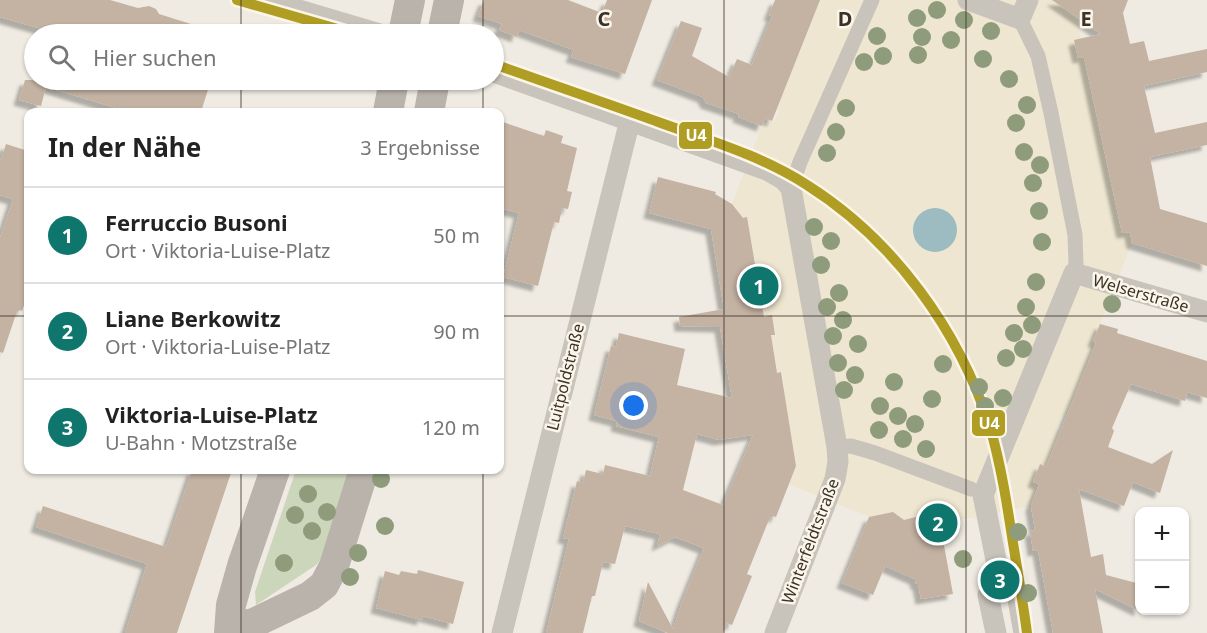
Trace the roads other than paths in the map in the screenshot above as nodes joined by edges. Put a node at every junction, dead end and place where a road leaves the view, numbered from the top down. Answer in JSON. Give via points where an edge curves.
{"nodes":[{"id":1,"x":265,"y":0,"type":"edge"},
{"id":2,"x":410,"y":0,"type":"edge"},
{"id":3,"x":448,"y":0,"type":"edge"},
{"id":4,"x":872,"y":0,"type":"edge"},
{"id":5,"x":968,"y":0,"type":"edge"},
{"id":6,"x":1024,"y":10,"type":"edge"},
{"id":7,"x":346,"y":24,"type":"edge"},
{"id":8,"x":405,"y":24,"type":"edge"},
{"id":9,"x":444,"y":24,"type":"edge"},
{"id":10,"x":504,"y":76,"type":"edge"},
{"id":11,"x":392,"y":90,"type":"edge"},
{"id":12,"x":433,"y":90,"type":"edge"},
{"id":13,"x":389,"y":108,"type":"edge"},
{"id":14,"x":430,"y":108,"type":"edge"},
{"id":15,"x":630,"y":120,"type":"junction"},
{"id":16,"x":790,"y":188,"type":"junction"},
{"id":17,"x":1074,"y":273,"type":"junction"},
{"id":18,"x":1207,"y":312,"type":"edge"},
{"id":19,"x":837,"y":447,"type":"junction"},
{"id":20,"x":274,"y":474,"type":"edge"},
{"id":21,"x":363,"y":474,"type":"edge"},
{"id":22,"x":977,"y":492,"type":"junction"},
{"id":23,"x":998,"y":570,"type":"junction"},
{"id":24,"x":230,"y":632,"type":"edge"},
{"id":25,"x":502,"y":633,"type":"edge"},
{"id":26,"x":775,"y":633,"type":"edge"},
{"id":27,"x":996,"y":633,"type":"edge"},
{"id":28,"x":1024,"y":633,"type":"edge"}],
"edges":[{"from":1,"to":7,"type":"street"},
{"from":2,"to":8,"type":"main road"},
{"from":3,"to":9,"type":"main road"},
{"from":4,"to":16,"type":"street"},
{"from":5,"to":6,"type":"street"},
{"from":6,"to":17,"type":"street","via":[[1046,90],[1075,235]]},
{"from":10,"to":15,"type":"street"},
{"from":11,"to":13,"type":"main road"},
{"from":12,"to":14,"type":"main road"},
{"from":15,"to":16,"type":"street","via":[[775,173]]},
{"from":15,"to":25,"type":"street","name":"Luitpoldstraße"},
{"from":16,"to":19,"type":"street","name":"Winterfeldtstraße"},
{"from":17,"to":18,"type":"street","name":"Welserstraße"},
{"from":17,"to":22,"type":"street"},
{"from":19,"to":22,"type":"street","via":[[851,446],[875,453]]},
{"from":19,"to":26,"type":"street","name":"Winterfeldtstraße","via":[[835,480]]},
{"from":20,"to":24,"type":"main road","via":[[231,604]]},
{"from":21,"to":24,"type":"main road","via":[[334,566],[324,585],[310,596]]},
{"from":22,"to":23,"type":"street"},
{"from":23,"to":27,"type":"street","via":[[988,594]]},
{"from":23,"to":28,"type":"street","via":[[1017,594]]}]}
